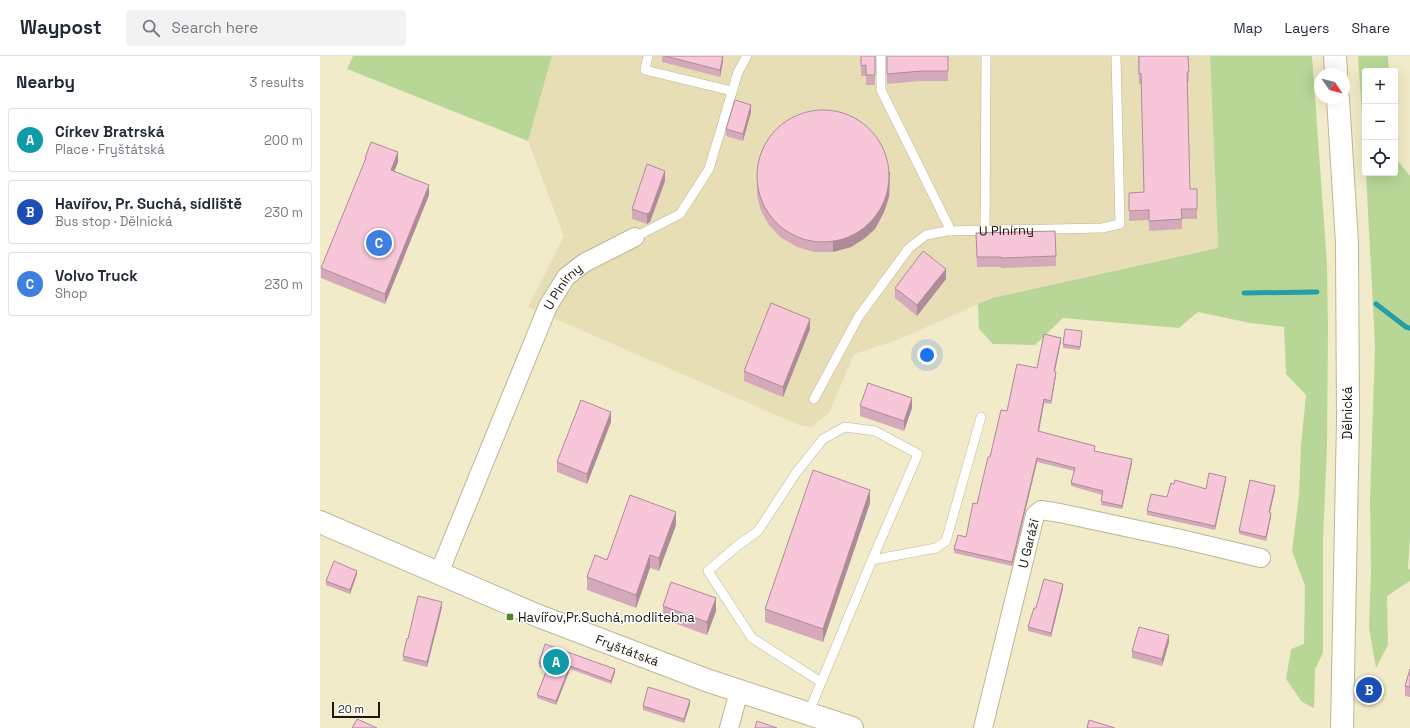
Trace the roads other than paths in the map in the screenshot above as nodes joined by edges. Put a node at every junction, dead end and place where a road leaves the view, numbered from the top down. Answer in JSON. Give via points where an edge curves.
{"nodes":[{"id":1,"x":648,"y":56,"type":"edge"},
{"id":2,"x":747,"y":56,"type":"edge"},
{"id":3,"x":881,"y":56,"type":"edge"},
{"id":4,"x":986,"y":56,"type":"edge"},
{"id":5,"x":1116,"y":56,"type":"edge"},
{"id":6,"x":1335,"y":56,"type":"edge"},
{"id":7,"x":1336,"y":68,"type":"edge"},
{"id":8,"x":732,"y":91,"type":"junction"},
{"id":9,"x":1338,"y":104,"type":"edge"},
{"id":10,"x":951,"y":231,"type":"junction"},
{"id":11,"x":985,"y":231,"type":"junction"},
{"id":12,"x":635,"y":237,"type":"joint"},
{"id":13,"x":814,"y":399,"type":"dead end"},
{"id":14,"x":981,"y":417,"type":"dead end"},
{"id":15,"x":320,"y":522,"type":"edge"},
{"id":16,"x":1261,"y":558,"type":"dead end"},
{"id":17,"x":872,"y":560,"type":"junction"},
{"id":18,"x":439,"y":573,"type":"junction"},
{"id":19,"x":821,"y":682,"type":"junction"},
{"id":20,"x":739,"y":691,"type":"junction"},
{"id":21,"x":808,"y":714,"type":"junction"},
{"id":22,"x":729,"y":728,"type":"edge"},
{"id":23,"x":852,"y":728,"type":"edge"},
{"id":24,"x":983,"y":728,"type":"edge"},
{"id":25,"x":1342,"y":728,"type":"edge"}],
"edges":[{"from":1,"to":8,"type":"lane","via":[[645,70]]},
{"from":2,"to":8,"type":"lane","name":"U Plnírny"},
{"from":3,"to":10,"type":"lane","via":[[881,90]]},
{"from":4,"to":11,"type":"lane"},
{"from":5,"to":11,"type":"lane","name":"U Plnírny","via":[[1120,224],[1102,228]]},
{"from":6,"to":7,"type":"street"},
{"from":8,"to":12,"type":"lane","name":"U Plnírny","via":[[708,170],[680,214]]},
{"from":9,"to":25,"type":"street","name":"Dělnická","via":[[1347,243],[1348,420]]},
{"from":10,"to":11,"type":"lane","name":"U Plnírny"},
{"from":10,"to":13,"type":"lane","name":"U Plnírny","via":[[926,235],[909,248],[859,316]]},
{"from":12,"to":18,"type":"street","name":"U Plnírny","via":[[584,263],[566,277],[548,306]]},
{"from":14,"to":17,"type":"lane","via":[[946,541],[936,548]]},
{"from":15,"to":18,"type":"street","name":"Fryštátská"},
{"from":16,"to":24,"type":"street","name":"U Garáží","via":[[1041,510],[1035,515]]},
{"from":17,"to":19,"type":"lane"},
{"from":17,"to":19,"type":"lane","via":[[918,454],[875,430],[845,427],[823,438],[796,473],[758,531],[708,571],[752,638]]},
{"from":18,"to":20,"type":"street","name":"Fryštátská","via":[[536,615]]},
{"from":19,"to":21,"type":"lane"},
{"from":20,"to":21,"type":"street","name":"Fryštátská"},
{"from":20,"to":22,"type":"street"},
{"from":21,"to":23,"type":"street","name":"Fryštátská"}]}
